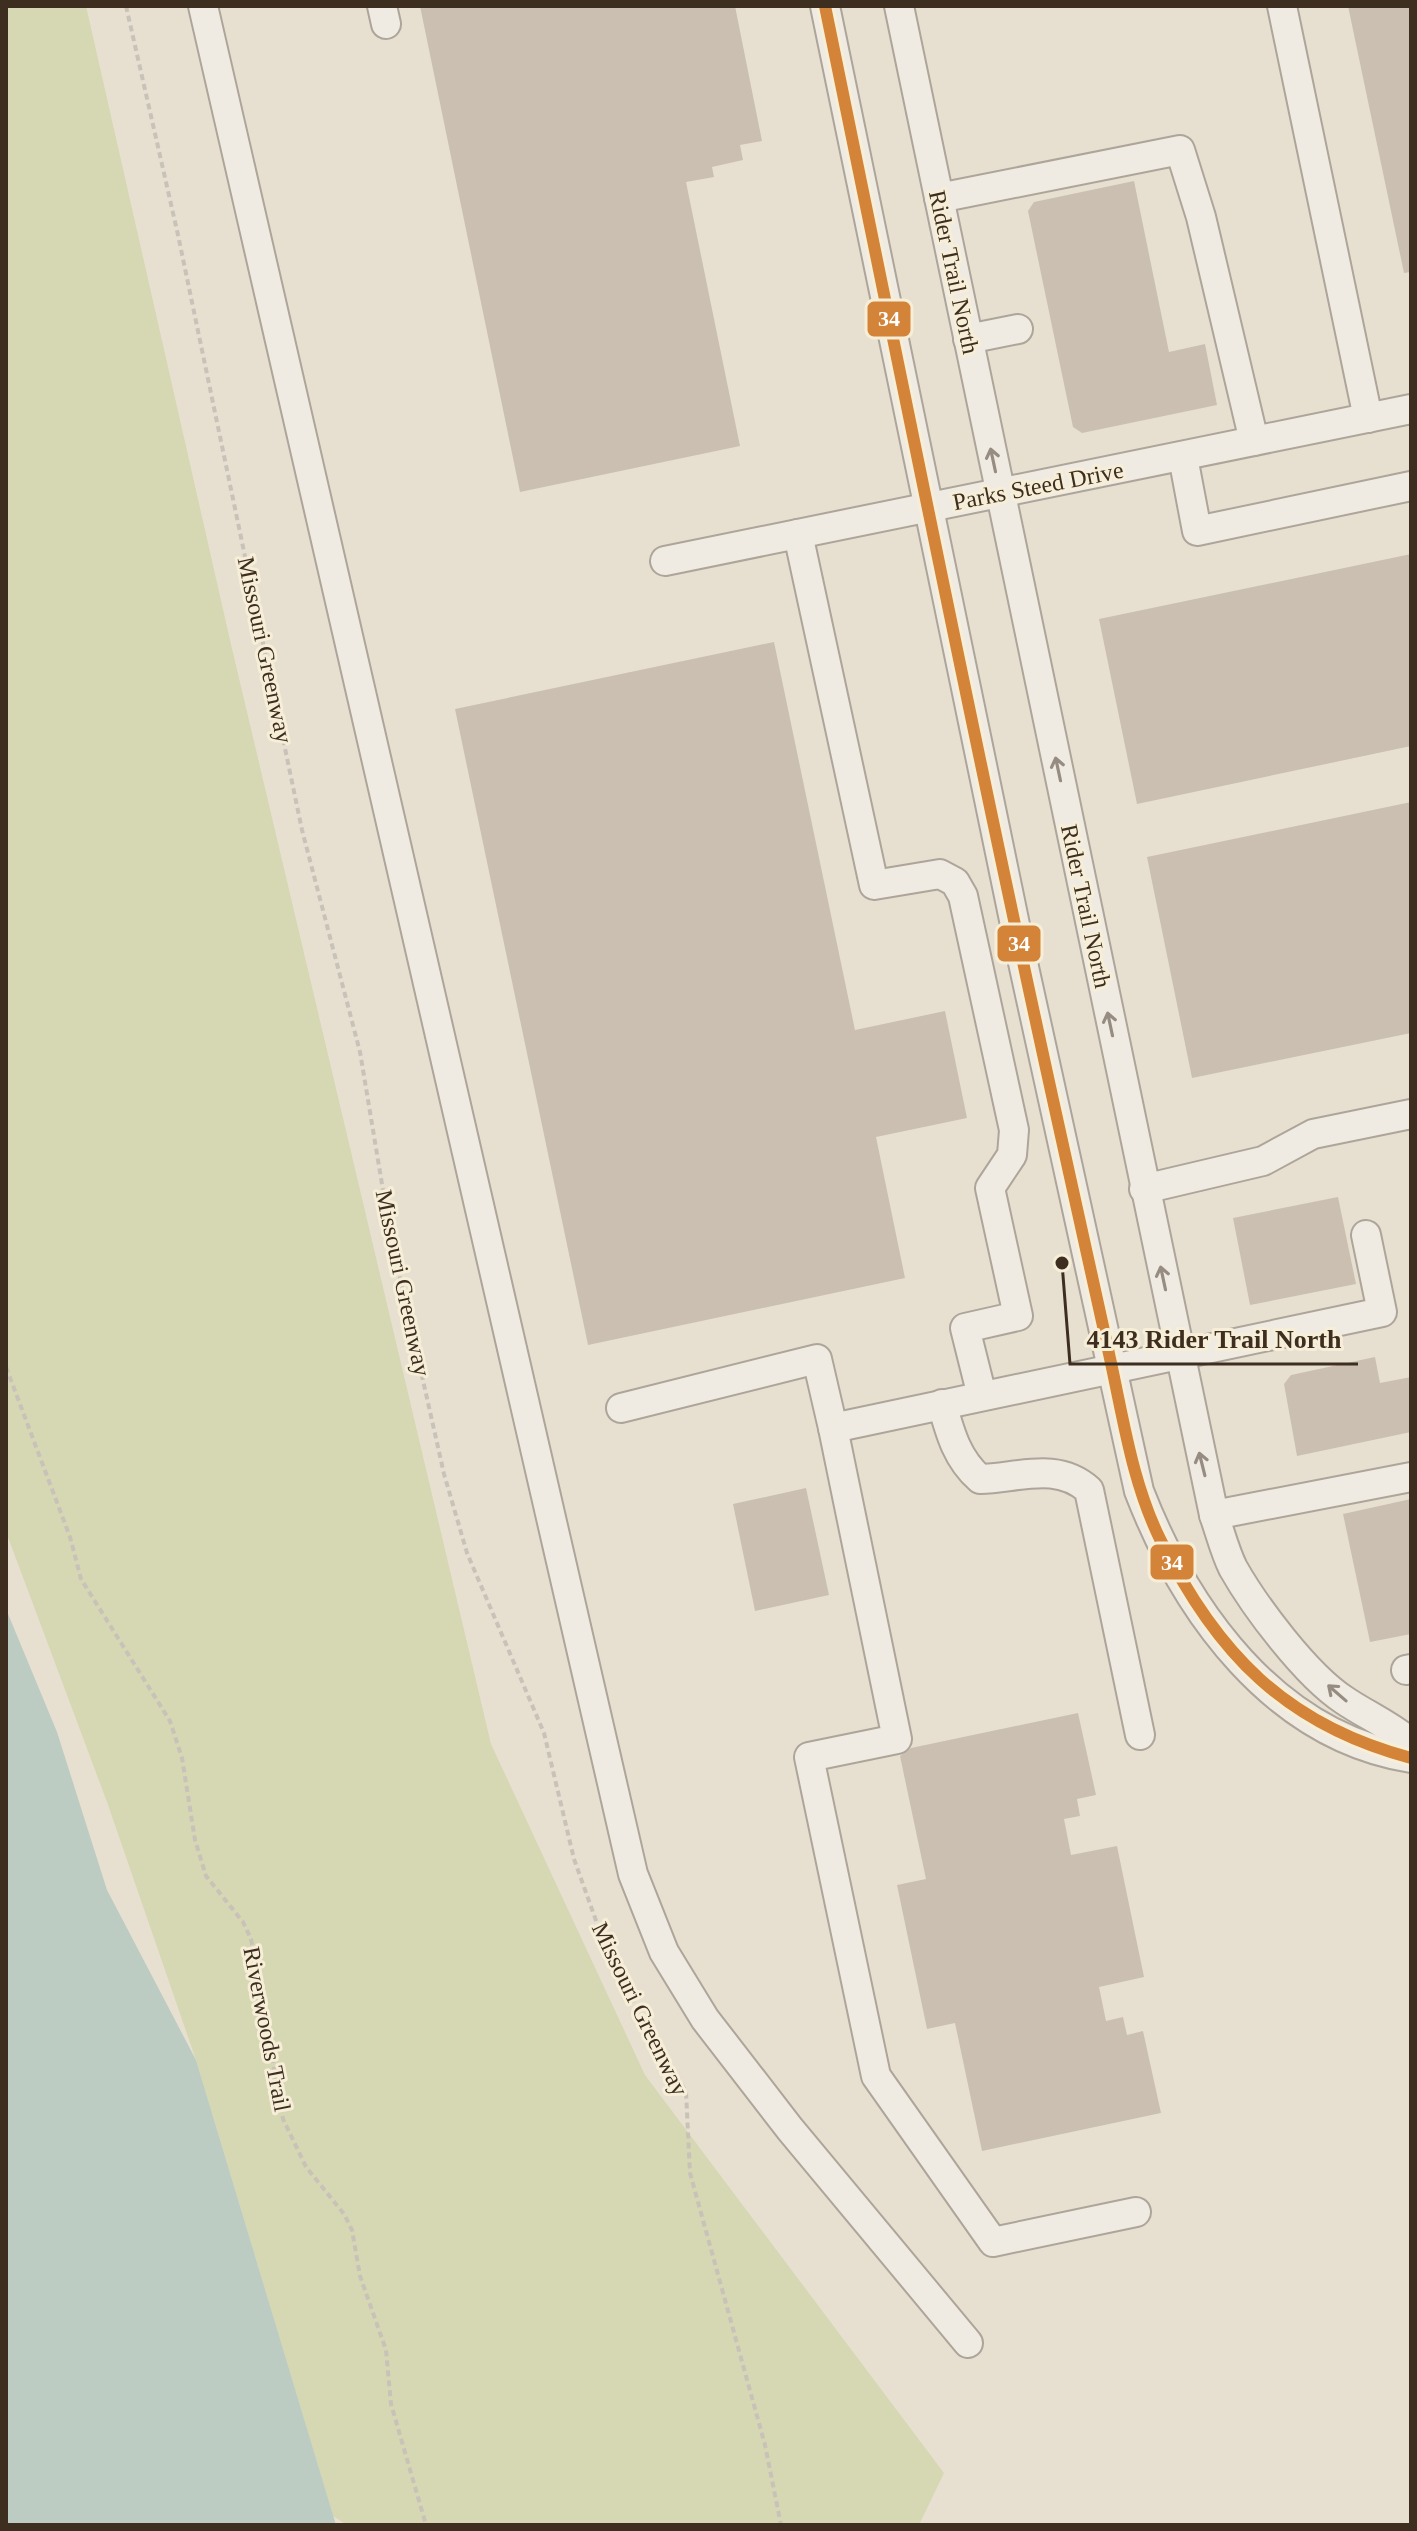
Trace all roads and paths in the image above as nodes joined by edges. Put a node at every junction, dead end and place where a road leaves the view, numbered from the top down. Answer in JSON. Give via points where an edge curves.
{"nodes":[{"id":1,"x":126,"y":6,"type":"edge"},
{"id":2,"x":203,"y":6,"type":"edge"},
{"id":3,"x":825,"y":6,"type":"edge"},
{"id":4,"x":899,"y":6,"type":"edge"},
{"id":5,"x":1282,"y":6,"type":"edge"},
{"id":6,"x":939,"y":198,"type":"junction"},
{"id":7,"x":1018,"y":329,"type":"dead end"},
{"id":8,"x":968,"y":339,"type":"junction"},
{"id":9,"x":1411,"y":409,"type":"edge"},
{"id":10,"x":1368,"y":418,"type":"junction"},
{"id":11,"x":1254,"y":441,"type":"junction"},
{"id":12,"x":1183,"y":457,"type":"junction"},
{"id":13,"x":1411,"y":486,"type":"edge"},
{"id":14,"x":1001,"y":495,"type":"junction"},
{"id":15,"x":929,"y":508,"type":"junction"},
{"id":16,"x":798,"y":534,"type":"junction"},
{"id":17,"x":665,"y":561,"type":"dead end"},
{"id":18,"x":1018,"y":936,"type":"junction"},
{"id":19,"x":974,"y":946,"type":"junction"},
{"id":20,"x":1411,"y":1114,"type":"edge"},
{"id":21,"x":1144,"y":1189,"type":"junction"},
{"id":22,"x":1366,"y":1235,"type":"dead end"},
{"id":23,"x":1179,"y":1355,"type":"junction"},
{"id":24,"x":6,"y":1367,"type":"edge"},
{"id":25,"x":1112,"y":1367,"type":"junction"},
{"id":26,"x":982,"y":1396,"type":"junction"},
{"id":27,"x":942,"y":1404,"type":"junction"},
{"id":28,"x":621,"y":1408,"type":"dead end"},
{"id":29,"x":833,"y":1428,"type":"junction"},
{"id":30,"x":1411,"y":1477,"type":"edge"},
{"id":31,"x":1214,"y":1515,"type":"junction"},
{"id":32,"x":1140,"y":1735,"type":"dead end"},
{"id":33,"x":1404,"y":1748,"type":"edge"},
{"id":34,"x":1136,"y":2212,"type":"dead end"},
{"id":35,"x":968,"y":2343,"type":"dead end"},
{"id":36,"x":426,"y":2525,"type":"edge"},
{"id":37,"x":781,"y":2525,"type":"edge"}],
"edges":[{"from":1,"to":37,"type":"path","name":"Missouri Greenway","via":[[302,830],[360,1052],[391,1238],[444,1474],[467,1553],[544,1733],[574,1859],[599,1929],[618,1974],[686,2092],[690,2173],[765,2445]]},
{"from":2,"to":35,"type":"street","via":[[633,1874],[664,1952],[705,2019]]},
{"from":3,"to":15,"type":"street","name":"Rider Trail North"},
{"from":4,"to":6,"type":"street","name":"Rider Trail North"},
{"from":5,"to":10,"type":"street"},
{"from":6,"to":8,"type":"street","name":"Rider Trail North"},
{"from":6,"to":11,"type":"street","via":[[1180,150]]},
{"from":7,"to":8,"type":"street"},
{"from":14,"to":8,"type":"street","name":"Rider Trail North","one_way":true},
{"from":9,"to":10,"type":"street","name":"Parks Steed Drive"},
{"from":10,"to":11,"type":"street","name":"Parks Steed Drive"},
{"from":11,"to":12,"type":"street","name":"Parks Steed Drive"},
{"from":12,"to":13,"type":"street","via":[[1197,531]]},
{"from":12,"to":14,"type":"street","name":"Parks Steed Drive"},
{"from":14,"to":15,"type":"street","name":"Parks Steed Drive"},
{"from":21,"to":14,"type":"street","name":"Rider Trail North","one_way":true},
{"from":15,"to":16,"type":"street","name":"Parks Steed Drive"},
{"from":15,"to":18,"type":"street","name":"Rider Trail North"},
{"from":16,"to":17,"type":"street","name":"Parks Steed Drive"},
{"from":16,"to":19,"type":"street","via":[[874,885],[940,874],[955,882]]},
{"from":18,"to":19,"type":"street"},
{"from":18,"to":25,"type":"street","name":"Rider Trail North"},
{"from":19,"to":26,"type":"street","via":[[1014,1130],[1012,1155],[990,1188],[1018,1316],[965,1328]]},
{"from":20,"to":21,"type":"street","via":[[1313,1134],[1263,1161]]},
{"from":23,"to":21,"type":"street","name":"Rider Trail North","one_way":true},
{"from":22,"to":23,"type":"street","via":[[1382,1312]]},
{"from":23,"to":25,"type":"street"},
{"from":31,"to":23,"type":"street","name":"Rider Trail North","one_way":true},
{"from":24,"to":36,"type":"path","name":"Riverwoods Trail","via":[[81,1579],[170,1721],[206,1876],[251,1939],[283,2119],[306,2167],[352,2230],[360,2276],[386,2350],[391,2404]]},
{"from":25,"to":26,"type":"street"},
{"from":25,"to":33,"type":"street","name":"Rider Trail North","via":[[1139,1491],[1159,1544],[1208,1626],[1284,1701],[1375,1753]]},
{"from":26,"to":27,"type":"street"},
{"from":27,"to":29,"type":"street"},
{"from":27,"to":32,"type":"street","via":[[966,1467],[980,1479],[1052,1473],[1069,1476],[1089,1490]]},
{"from":28,"to":29,"type":"street","via":[[817,1359]]},
{"from":29,"to":34,"type":"street","via":[[897,1739],[809,1757],[876,2076],[993,2242]]},
{"from":30,"to":31,"type":"street"},
{"from":33,"to":31,"type":"street","name":"Rider Trail North","one_way":true,"via":[[1342,1699],[1261,1612],[1232,1566]]}]}
